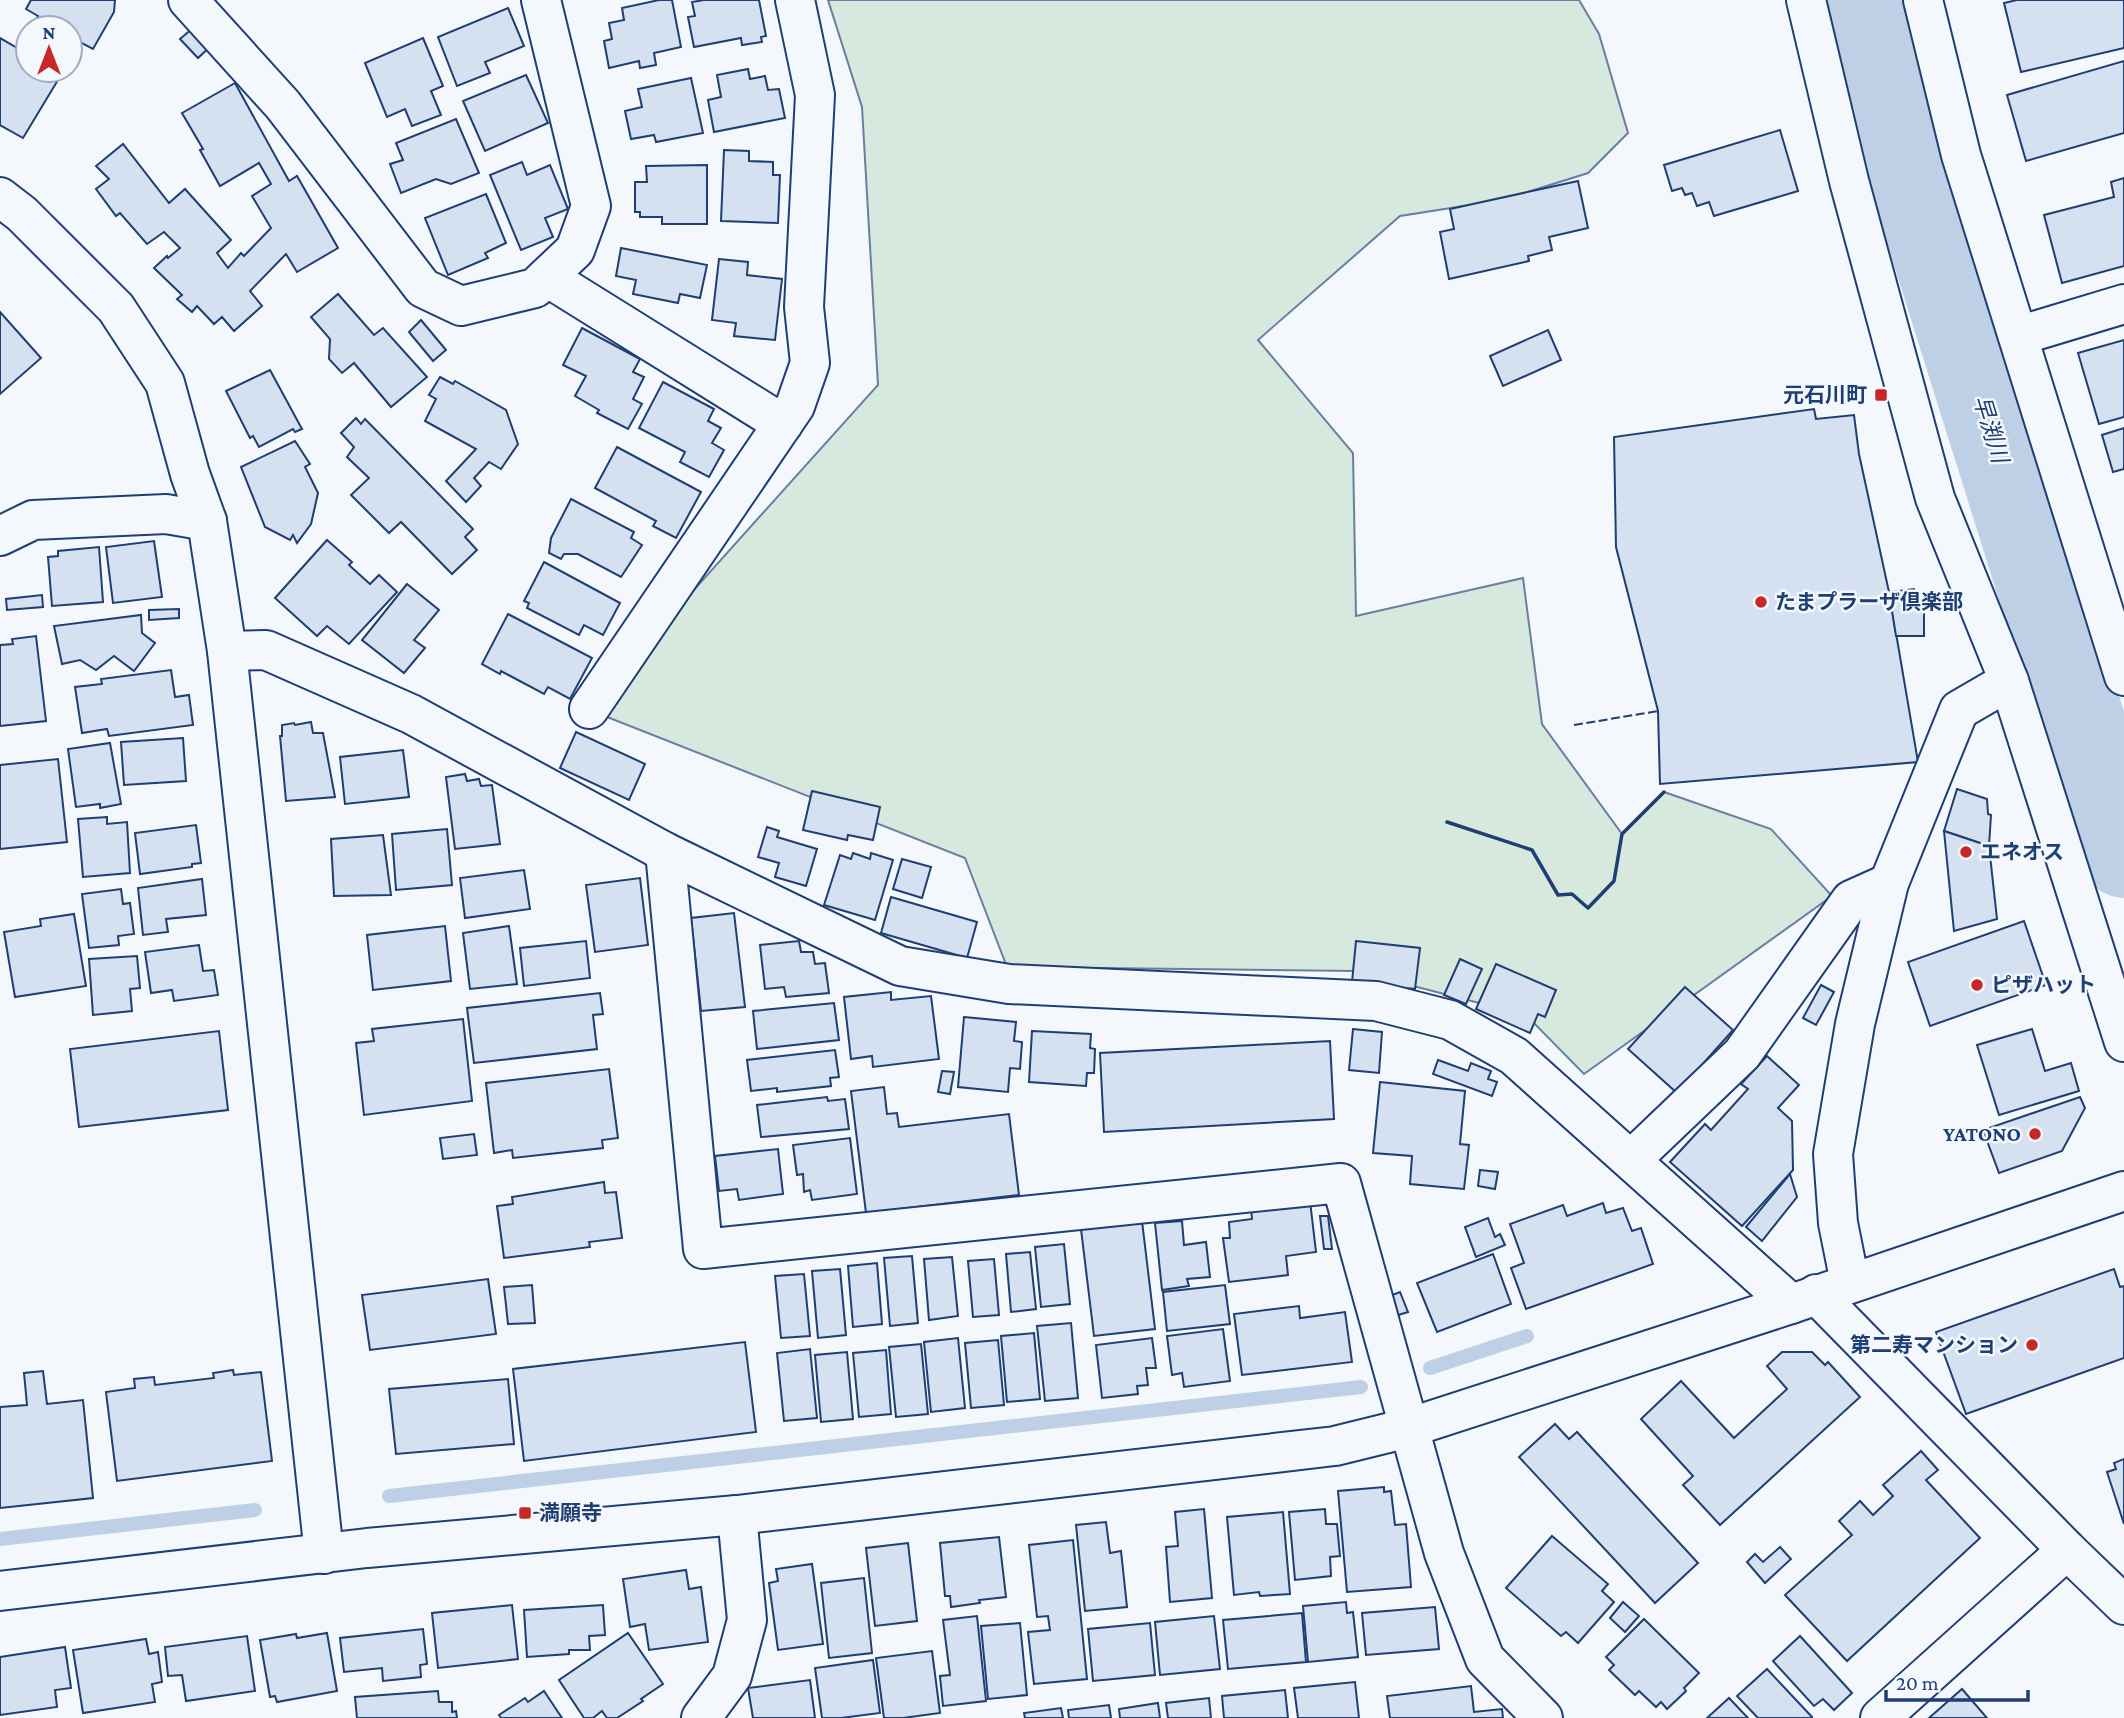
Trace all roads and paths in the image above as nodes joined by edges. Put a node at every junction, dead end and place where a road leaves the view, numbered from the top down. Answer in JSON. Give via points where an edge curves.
{"nodes":[{"id":1,"x":188,"y":0,"type":"edge"},
{"id":2,"x":541,"y":0,"type":"edge"},
{"id":3,"x":795,"y":0,"type":"edge"},
{"id":4,"x":1806,"y":0,"type":"edge"},
{"id":5,"x":1923,"y":0,"type":"edge"},
{"id":6,"x":0,"y":197,"type":"edge"},
{"id":7,"x":547,"y":277,"type":"junction"},
{"id":8,"x":2124,"y":304,"type":"edge"},
{"id":9,"x":2018,"y":336,"type":"junction"},
{"id":10,"x":783,"y":425,"type":"junction"},
{"id":11,"x":207,"y":521,"type":"junction"},
{"id":12,"x":0,"y":536,"type":"edge"},
{"id":13,"x":227,"y":651,"type":"junction"},
{"id":14,"x":2124,"y":676,"type":"edge"},
{"id":15,"x":2010,"y":681,"type":"junction"},
{"id":16,"x":589,"y":709,"type":"dead end"},
{"id":17,"x":665,"y":852,"type":"junction"},
{"id":18,"x":1889,"y":883,"type":"junction"},
{"id":19,"x":2124,"y":1042,"type":"edge"},
{"id":20,"x":1631,"y":1160,"type":"junction"},
{"id":21,"x":2124,"y":1191,"type":"edge"},
{"id":22,"x":1819,"y":1294,"type":"junction"},
{"id":23,"x":1408,"y":1428,"type":"junction"},
{"id":24,"x":737,"y":1515,"type":"junction"},
{"id":25,"x":2067,"y":1550,"type":"junction"},
{"id":26,"x":324,"y":1554,"type":"junction"},
{"id":27,"x":0,"y":1591,"type":"edge"},
{"id":28,"x":2124,"y":1605,"type":"edge"},
{"id":29,"x":701,"y":1718,"type":"edge"},
{"id":30,"x":1543,"y":1718,"type":"edge"},
{"id":31,"x":1880,"y":1718,"type":"edge"}],
"edges":[{"from":1,"to":7,"type":"street","via":[[283,105],[423,288],[461,306],[535,288]]},
{"from":2,"to":7,"type":"street","via":[[591,206],[575,250]]},
{"from":3,"to":10,"type":"street","via":[[815,95],[804,307],[810,363]]},
{"from":4,"to":15,"type":"street","via":[[1849,181],[1935,498]]},
{"from":5,"to":9,"type":"street","via":[[1961,155]]},
{"from":6,"to":11,"type":"street","via":[[116,308],[165,383]]},
{"from":7,"to":10,"type":"street"},
{"from":8,"to":9,"type":"street"},
{"from":9,"to":14,"type":"street"},
{"from":10,"to":16,"type":"street"},
{"from":11,"to":12,"type":"street","via":[[166,513],[33,520]]},
{"from":11,"to":13,"type":"street"},
{"from":13,"to":17,"type":"street","via":[[266,650],[411,714]]},
{"from":13,"to":26,"type":"street"},
{"from":15,"to":18,"type":"street","via":[[1959,710]]},
{"from":15,"to":19,"type":"street"},
{"from":17,"to":20,"type":"street","via":[[900,966],[1009,984],[1376,1001],[1450,1020],[1514,1056]]},
{"from":17,"to":23,"type":"street","via":[[703,1250],[1341,1183]]},
{"from":18,"to":20,"type":"street","via":[[1851,900],[1742,1054]]},
{"from":18,"to":22,"type":"street","via":[[1855,1024],[1833,1154],[1838,1223]]},
{"from":20,"to":22,"type":"street"},
{"from":21,"to":22,"type":"street"},
{"from":22,"to":23,"type":"street"},
{"from":22,"to":25,"type":"street"},
{"from":23,"to":24,"type":"street","via":[[1335,1446]]},
{"from":23,"to":30,"type":"street","via":[[1444,1553],[1485,1659]]},
{"from":24,"to":26,"type":"street"},
{"from":24,"to":29,"type":"street","via":[[747,1620],[732,1676]]},
{"from":25,"to":28,"type":"street"},
{"from":25,"to":31,"type":"street"},
{"from":26,"to":27,"type":"street"}]}
